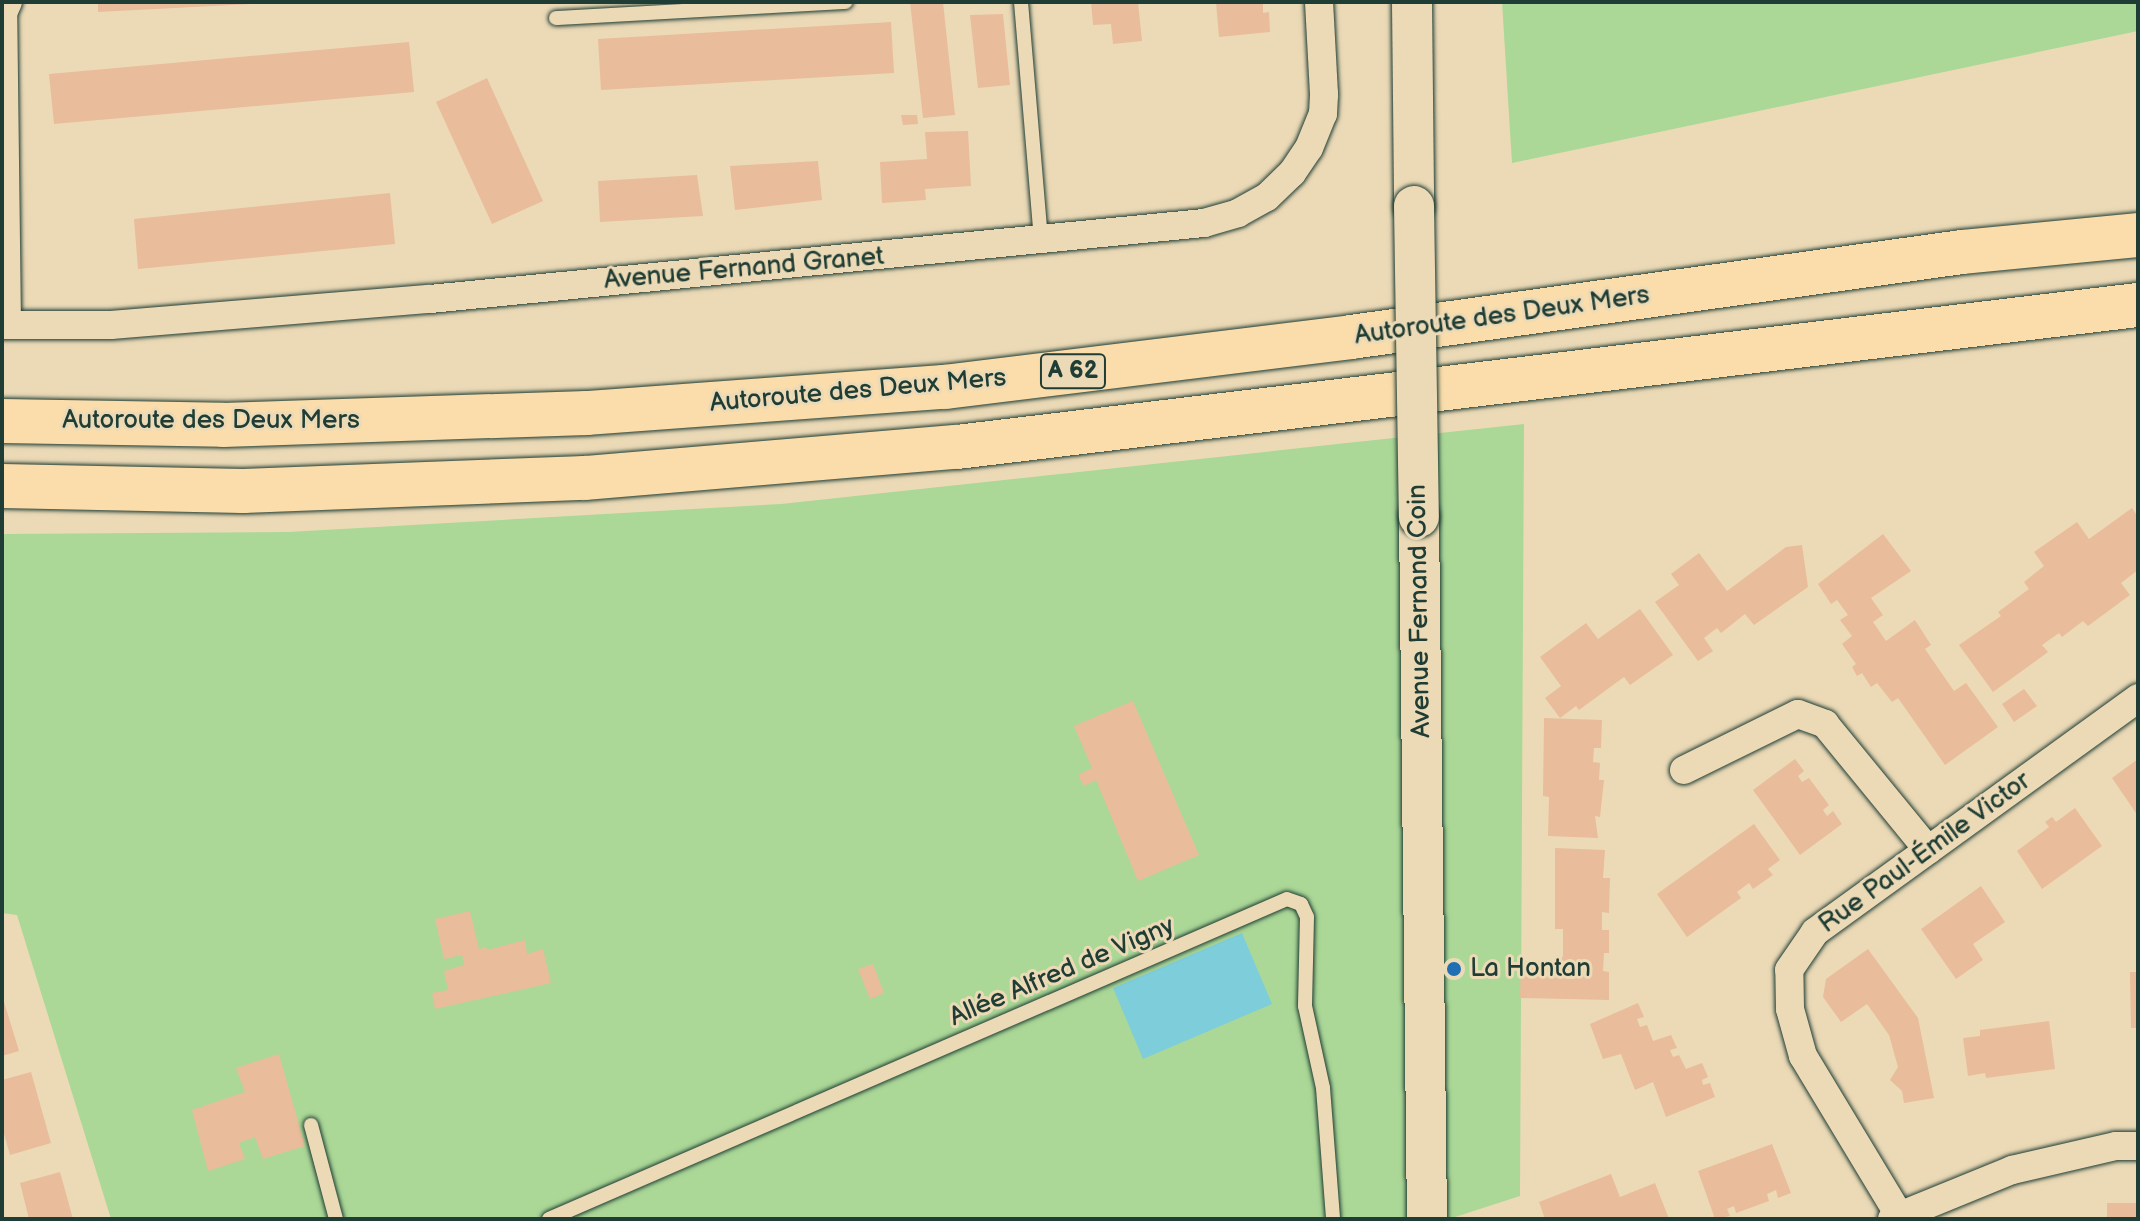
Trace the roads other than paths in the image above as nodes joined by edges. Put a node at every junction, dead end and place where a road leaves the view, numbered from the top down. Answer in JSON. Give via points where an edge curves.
{"nodes":[{"id":1,"x":8,"y":2,"type":"edge"},
{"id":2,"x":846,"y":2,"type":"edge"},
{"id":3,"x":1021,"y":2,"type":"edge"},
{"id":4,"x":1319,"y":2,"type":"edge"},
{"id":5,"x":1412,"y":2,"type":"edge"},
{"id":6,"x":556,"y":18,"type":"dead end"},
{"id":7,"x":2138,"y":235,"type":"edge"},
{"id":8,"x":1041,"y":241,"type":"junction"},
{"id":9,"x":2138,"y":305,"type":"edge"},
{"id":10,"x":4,"y":325,"type":"edge"},
{"id":11,"x":2,"y":421,"type":"edge"},
{"id":12,"x":2,"y":486,"type":"edge"},
{"id":13,"x":2138,"y":698,"type":"edge"},
{"id":14,"x":1684,"y":770,"type":"dead end"},
{"id":15,"x":1928,"y":850,"type":"junction"},
{"id":16,"x":311,"y":1125,"type":"dead end"},
{"id":17,"x":2138,"y":1146,"type":"edge"},
{"id":18,"x":1896,"y":1217,"type":"edge"},
{"id":19,"x":336,"y":1219,"type":"edge"},
{"id":20,"x":549,"y":1219,"type":"edge"},
{"id":21,"x":1333,"y":1219,"type":"edge"},
{"id":22,"x":1427,"y":1219,"type":"edge"}],
"edges":[{"from":1,"to":10,"type":"street","via":[[3,13]]},
{"from":2,"to":6,"type":"lane"},
{"from":3,"to":8,"type":"lane"},
{"from":4,"to":8,"type":"street","name":"Avenue Fernand Granet","via":[[1323,114],[1301,160],[1267,197],[1204,223]]},
{"from":5,"to":22,"type":"main road","name":"Avenue Fernand Coin","bridge":true},
{"from":7,"to":11,"type":"highway","name":"Autoroute des Deux Mers","number":"A 62","via":[[1962,252],[945,387],[556,414],[223,425]]},
{"from":8,"to":10,"type":"street","name":"Avenue Fernand Granet","via":[[127,324]]},
{"from":9,"to":12,"type":"highway","number":"A 62","via":[[957,447],[585,478],[243,491]]},
{"from":13,"to":15,"type":"street","name":"Rue Paul-Émile Victor"},
{"from":14,"to":15,"type":"street","via":[[1798,714],[1825,724]]},
{"from":15,"to":18,"type":"street","name":"Rue Paul-Émile Victor","via":[[1815,932],[1789,970],[1790,1009],[1803,1056]]},
{"from":16,"to":19,"type":"lane"},
{"from":17,"to":18,"type":"street","via":[[2116,1146],[2012,1170]]},
{"from":20,"to":21,"type":"lane","name":"Allée Alfred de Vigny","via":[[1287,899],[1301,904],[1307,917],[1305,1006],[1323,1088]]}]}
